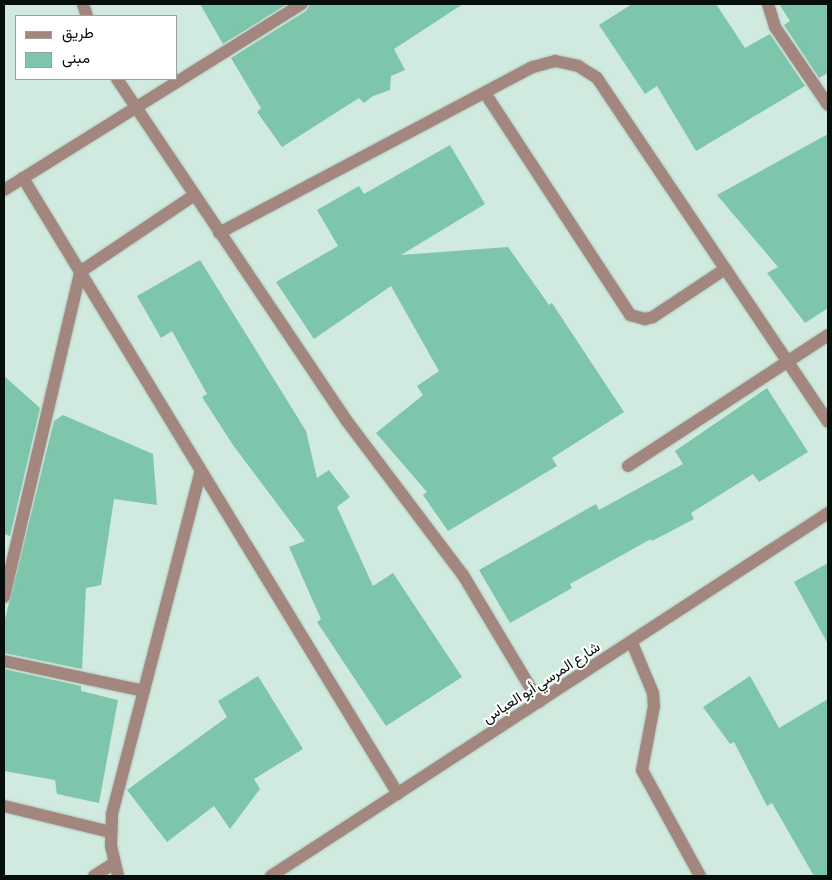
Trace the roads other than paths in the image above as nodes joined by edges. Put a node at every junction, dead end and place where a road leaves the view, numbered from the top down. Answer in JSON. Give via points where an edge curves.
{"nodes":[{"id":1,"x":302,"y":4,"type":"edge"},
{"id":2,"x":768,"y":4,"type":"edge"},
{"id":3,"x":118,"y":80,"type":"edge"},
{"id":4,"x":485,"y":93,"type":"junction"},
{"id":5,"x":828,"y":105,"type":"edge"},
{"id":6,"x":134,"y":108,"type":"junction"},
{"id":7,"x":23,"y":178,"type":"junction"},
{"id":8,"x":4,"y":190,"type":"edge"},
{"id":9,"x":193,"y":196,"type":"junction"},
{"id":10,"x":219,"y":233,"type":"junction"},
{"id":11,"x":725,"y":269,"type":"junction"},
{"id":12,"x":80,"y":272,"type":"junction"},
{"id":13,"x":828,"y":335,"type":"edge"},
{"id":14,"x":788,"y":362,"type":"junction"},
{"id":15,"x":828,"y":422,"type":"edge"},
{"id":16,"x":628,"y":466,"type":"dead end"},
{"id":17,"x":201,"y":471,"type":"junction"},
{"id":18,"x":828,"y":513,"type":"edge"},
{"id":19,"x":4,"y":597,"type":"edge"},
{"id":20,"x":632,"y":643,"type":"junction"},
{"id":21,"x":4,"y":661,"type":"edge"},
{"id":22,"x":144,"y":691,"type":"junction"},
{"id":23,"x":538,"y":702,"type":"junction"},
{"id":24,"x":398,"y":794,"type":"junction"},
{"id":25,"x":4,"y":806,"type":"edge"},
{"id":26,"x":111,"y":832,"type":"junction"},
{"id":27,"x":114,"y":863,"type":"junction"},
{"id":28,"x":94,"y":876,"type":"edge"},
{"id":29,"x":118,"y":876,"type":"edge"},
{"id":30,"x":271,"y":876,"type":"edge"},
{"id":31,"x":700,"y":876,"type":"edge"}],
"edges":[{"from":1,"to":6,"type":"street"},
{"from":2,"to":5,"type":"street","via":[[775,27]]},
{"from":3,"to":6,"type":"street"},
{"from":4,"to":10,"type":"street"},
{"from":4,"to":11,"type":"street","via":[[533,67],[555,62],[578,66],[597,78]]},
{"from":4,"to":11,"type":"street","via":[[630,315],[645,319],[654,316]]},
{"from":6,"to":7,"type":"street"},
{"from":6,"to":9,"type":"street"},
{"from":7,"to":8,"type":"street"},
{"from":7,"to":12,"type":"street"},
{"from":9,"to":10,"type":"street"},
{"from":9,"to":12,"type":"street"},
{"from":10,"to":23,"type":"street","via":[[346,420],[463,575]]},
{"from":11,"to":14,"type":"street"},
{"from":12,"to":17,"type":"street"},
{"from":12,"to":19,"type":"street"},
{"from":13,"to":14,"type":"street"},
{"from":14,"to":15,"type":"street"},
{"from":14,"to":16,"type":"street"},
{"from":17,"to":22,"type":"street"},
{"from":17,"to":24,"type":"street"},
{"from":18,"to":20,"type":"street","name":"شارع المرسي أبو العباس"},
{"from":20,"to":23,"type":"street","name":"شارع المرسي أبو العباس"},
{"from":20,"to":31,"type":"street","via":[[653,693],[654,706],[642,770]]},
{"from":21,"to":22,"type":"street"},
{"from":22,"to":26,"type":"street","via":[[112,814]]},
{"from":23,"to":24,"type":"street","name":"شارع المرسي أبو العباس"},
{"from":24,"to":30,"type":"street","name":"شارع المرسي أبو العباس"},
{"from":25,"to":26,"type":"street"},
{"from":26,"to":27,"type":"street"},
{"from":27,"to":28,"type":"street"},
{"from":27,"to":29,"type":"street"}]}
